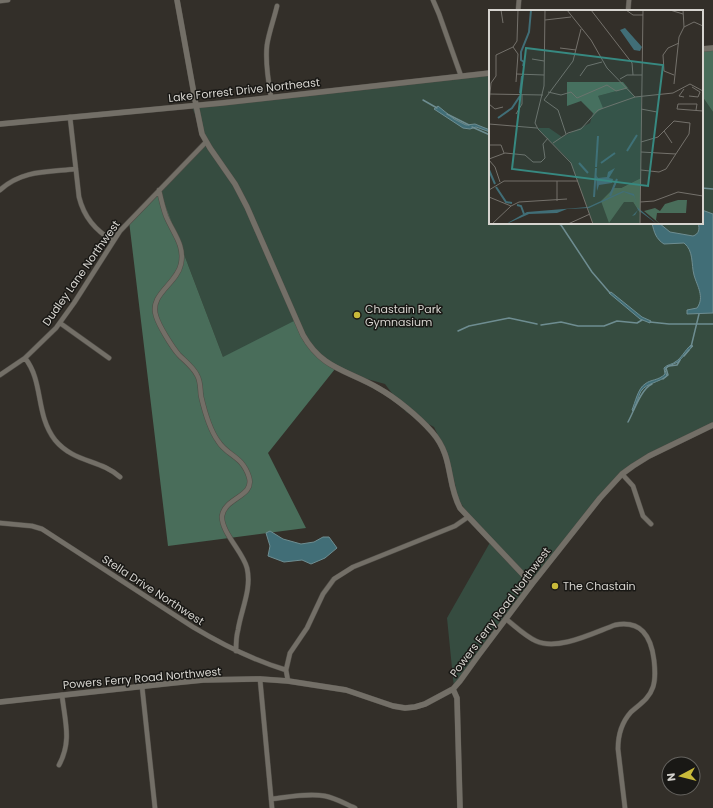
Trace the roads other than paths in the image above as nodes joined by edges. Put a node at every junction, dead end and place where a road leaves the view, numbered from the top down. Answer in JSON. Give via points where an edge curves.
{"nodes":[{"id":1,"x":8,"y":0,"type":"edge"},
{"id":2,"x":177,"y":0,"type":"edge"},
{"id":3,"x":433,"y":0,"type":"edge"},
{"id":4,"x":519,"y":0,"type":"edge"},
{"id":5,"x":629,"y":0,"type":"edge"},
{"id":6,"x":0,"y":1,"type":"edge"},
{"id":7,"x":278,"y":6,"type":"dead end"},
{"id":8,"x":518,"y":10,"type":"edge"},
{"id":9,"x":628,"y":10,"type":"edge"},
{"id":10,"x":713,"y":48,"type":"edge"},
{"id":11,"x":703,"y":49,"type":"edge"},
{"id":12,"x":489,"y":72,"type":"edge"},
{"id":13,"x":461,"y":76,"type":"junction"},
{"id":14,"x":271,"y":97,"type":"junction"},
{"id":15,"x":196,"y":105,"type":"junction"},
{"id":16,"x":70,"y":117,"type":"junction"},
{"id":17,"x":0,"y":124,"type":"edge"},
{"id":18,"x":206,"y":142,"type":"junction"},
{"id":19,"x":76,"y":169,"type":"junction"},
{"id":20,"x":0,"y":190,"type":"edge"},
{"id":21,"x":159,"y":190,"type":"junction"},
{"id":22,"x":113,"y":241,"type":"junction"},
{"id":23,"x":60,"y":323,"type":"junction"},
{"id":24,"x":25,"y":358,"type":"junction"},
{"id":25,"x":109,"y":358,"type":"dead end"},
{"id":26,"x":0,"y":375,"type":"edge"},
{"id":27,"x":713,"y":425,"type":"edge"},
{"id":28,"x":622,"y":474,"type":"junction"},
{"id":29,"x":120,"y":477,"type":"dead end"},
{"id":30,"x":468,"y":517,"type":"junction"},
{"id":31,"x":0,"y":523,"type":"edge"},
{"id":32,"x":651,"y":524,"type":"dead end"},
{"id":33,"x":532,"y":584,"type":"junction"},
{"id":34,"x":506,"y":619,"type":"junction"},
{"id":35,"x":236,"y":651,"type":"junction"},
{"id":36,"x":286,"y":670,"type":"junction"},
{"id":37,"x":260,"y":679,"type":"junction"},
{"id":38,"x":288,"y":681,"type":"junction"},
{"id":39,"x":142,"y":686,"type":"junction"},
{"id":40,"x":453,"y":689,"type":"junction"},
{"id":41,"x":62,"y":695,"type":"junction"},
{"id":42,"x":0,"y":702,"type":"edge"},
{"id":43,"x":59,"y":765,"type":"dead end"},
{"id":44,"x":271,"y":799,"type":"junction"},
{"id":45,"x":155,"y":808,"type":"edge"},
{"id":46,"x":272,"y":808,"type":"edge"},
{"id":47,"x":355,"y":808,"type":"edge"},
{"id":48,"x":460,"y":808,"type":"edge"},
{"id":49,"x":625,"y":808,"type":"edge"}],
"edges":[{"from":1,"to":6,"type":"street"},
{"from":2,"to":15,"type":"street"},
{"from":3,"to":13,"type":"street"},
{"from":4,"to":8,"type":"street"},
{"from":5,"to":9,"type":"street"},
{"from":7,"to":14,"type":"street","via":[[267,44],[266,59]]},
{"from":10,"to":11,"type":"street"},
{"from":12,"to":13,"type":"street","name":"Lake Forrest Drive Northeast"},
{"from":13,"to":14,"type":"street","name":"Lake Forrest Drive Northeast"},
{"from":14,"to":15,"type":"street","name":"Lake Forrest Drive Northeast"},
{"from":15,"to":16,"type":"street","name":"Lake Forrest Drive Northeast"},
{"from":15,"to":18,"type":"street"},
{"from":16,"to":17,"type":"street","name":"Lake Forrest Drive Northeast"},
{"from":16,"to":19,"type":"street"},
{"from":18,"to":21,"type":"street","name":"Dudley Lane Northwest"},
{"from":18,"to":30,"type":"street","via":[[247,206],[308,345],[330,365],[390,396],[431,431],[444,451],[456,498]]},
{"from":19,"to":20,"type":"street","via":[[22,176]]},
{"from":19,"to":22,"type":"street","via":[[79,197],[84,213],[96,229]]},
{"from":21,"to":22,"type":"street","name":"Dudley Lane Northwest","via":[[128,221]]},
{"from":21,"to":35,"type":"street","via":[[166,215],[180,242],[182,256],[177,274],[157,299],[156,316],[173,348],[198,376],[202,398],[216,440],[241,462],[249,480],[246,491],[228,504],[222,517],[224,527],[244,560],[248,574]]},
{"from":22,"to":23,"type":"street","name":"Dudley Lane Northwest"},
{"from":23,"to":24,"type":"street","name":"Dudley Lane Northwest"},
{"from":23,"to":25,"type":"street"},
{"from":24,"to":26,"type":"street","name":"Dudley Lane Northwest"},
{"from":24,"to":29,"type":"street","via":[[34,373],[43,413],[56,441],[74,456],[108,468]]},
{"from":27,"to":28,"type":"street","name":"Powers Ferry Road Northwest","via":[[649,456]]},
{"from":28,"to":32,"type":"street","via":[[633,486],[643,516]]},
{"from":28,"to":33,"type":"street","name":"Powers Ferry Road Northwest"},
{"from":30,"to":33,"type":"street"},
{"from":30,"to":36,"type":"street","via":[[455,526],[353,567],[334,579],[322,594],[307,628],[290,654]]},
{"from":31,"to":35,"type":"street","name":"Stella Drive Northwest","via":[[42,529],[193,627]]},
{"from":33,"to":34,"type":"street","name":"Powers Ferry Road Northwest"},
{"from":34,"to":40,"type":"street","name":"Powers Ferry Road Northwest"},
{"from":34,"to":49,"type":"street","via":[[531,639],[546,644],[563,643],[623,624],[639,628],[650,640],[653,648],[654,687],[626,719],[618,740]]},
{"from":35,"to":36,"type":"street","name":"Stella Drive Northwest"},
{"from":36,"to":38,"type":"street"},
{"from":37,"to":38,"type":"street","name":"Powers Ferry Road Northwest"},
{"from":37,"to":39,"type":"street","name":"Powers Ferry Road Northwest","via":[[203,680]]},
{"from":37,"to":44,"type":"street"},
{"from":38,"to":40,"type":"street","name":"Powers Ferry Road Northwest","via":[[346,690],[405,708],[425,704]]},
{"from":39,"to":41,"type":"street","name":"Powers Ferry Road Northwest"},
{"from":39,"to":45,"type":"street"},
{"from":40,"to":48,"type":"street","via":[[457,698]]},
{"from":41,"to":42,"type":"street","name":"Powers Ferry Road Northwest"},
{"from":41,"to":43,"type":"street","via":[[67,744]]},
{"from":44,"to":46,"type":"street"},
{"from":44,"to":47,"type":"street","via":[[326,796]]}]}
